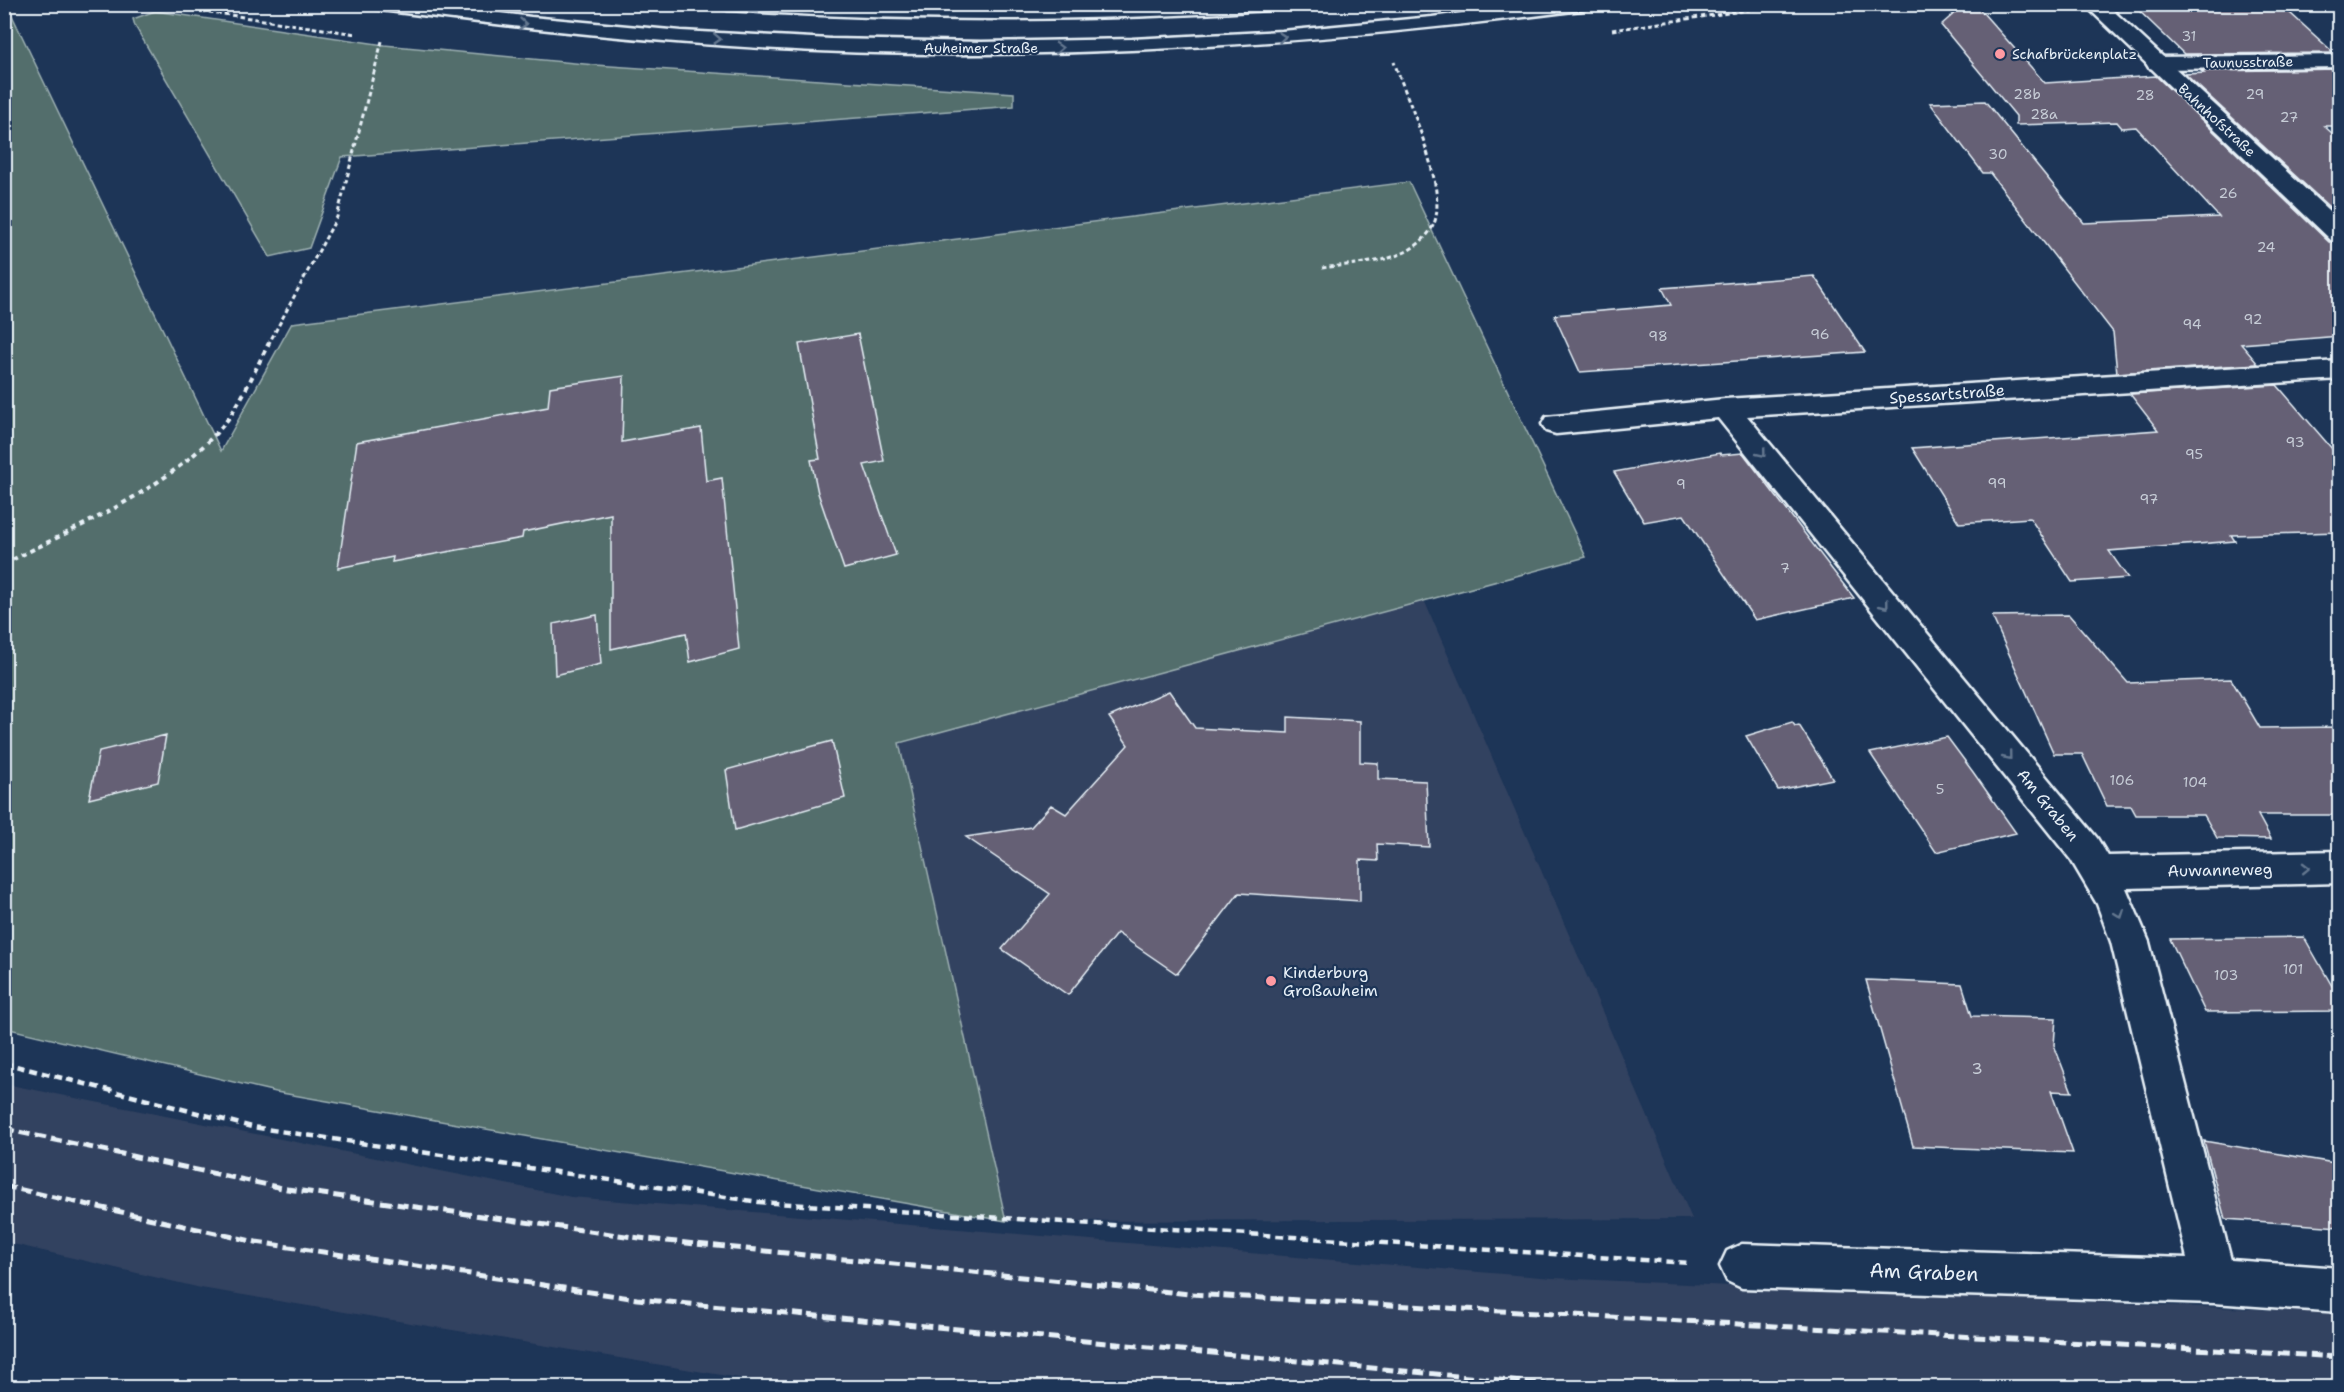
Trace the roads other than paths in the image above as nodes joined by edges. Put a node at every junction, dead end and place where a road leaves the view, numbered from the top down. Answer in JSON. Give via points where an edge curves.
{"nodes":[{"id":1,"x":381,"y":4,"type":"edge"},
{"id":2,"x":728,"y":4,"type":"edge"},
{"id":3,"x":1269,"y":4,"type":"edge"},
{"id":4,"x":1581,"y":4,"type":"edge"},
{"id":5,"x":2075,"y":4,"type":"edge"},
{"id":6,"x":2094,"y":4,"type":"edge"},
{"id":7,"x":2120,"y":29,"type":"junction"},
{"id":8,"x":2340,"y":61,"type":"edge"},
{"id":9,"x":2157,"y":63,"type":"junction"},
{"id":10,"x":2340,"y":235,"type":"edge"},
{"id":11,"x":2340,"y":370,"type":"edge"},
{"id":12,"x":1725,"y":408,"type":"junction"},
{"id":13,"x":1556,"y":424,"type":"dead end"},
{"id":14,"x":2340,"y":867,"type":"edge"},
{"id":15,"x":2100,"y":872,"type":"junction"},
{"id":16,"x":1742,"y":1266,"type":"road end"},
{"id":17,"x":2214,"y":1281,"type":"junction"},
{"id":18,"x":2340,"y":1290,"type":"edge"}],
"edges":[{"from":1,"to":4,"type":"street","name":"Auheimer Straße","one_way":true,"via":[[502,22],[654,35],[879,47],[1039,49],[1223,43],[1412,26]]},
{"from":2,"to":3,"type":"street","via":[[974,15]]},
{"from":5,"to":7,"type":"street"},
{"from":6,"to":7,"type":"street","name":"Bahnhofstraße"},
{"from":7,"to":9,"type":"street","name":"Bahnhofstraße"},
{"from":8,"to":9,"type":"street","name":"Taunusstraße"},
{"from":9,"to":10,"type":"street","name":"Bahnhofstraße"},
{"from":11,"to":12,"type":"street","name":"Spessartstraße"},
{"from":12,"to":13,"type":"street","name":"Spessartstraße"},
{"from":12,"to":15,"type":"street","name":"Am Graben","one_way":true},
{"from":15,"to":14,"type":"street","name":"Auwanneweg","one_way":true},
{"from":15,"to":17,"type":"street","name":"Am Graben","one_way":true,"via":[[2130,942]]},
{"from":16,"to":17,"type":"street","name":"Am Graben"},
{"from":17,"to":18,"type":"street","name":"Am Graben"}]}
